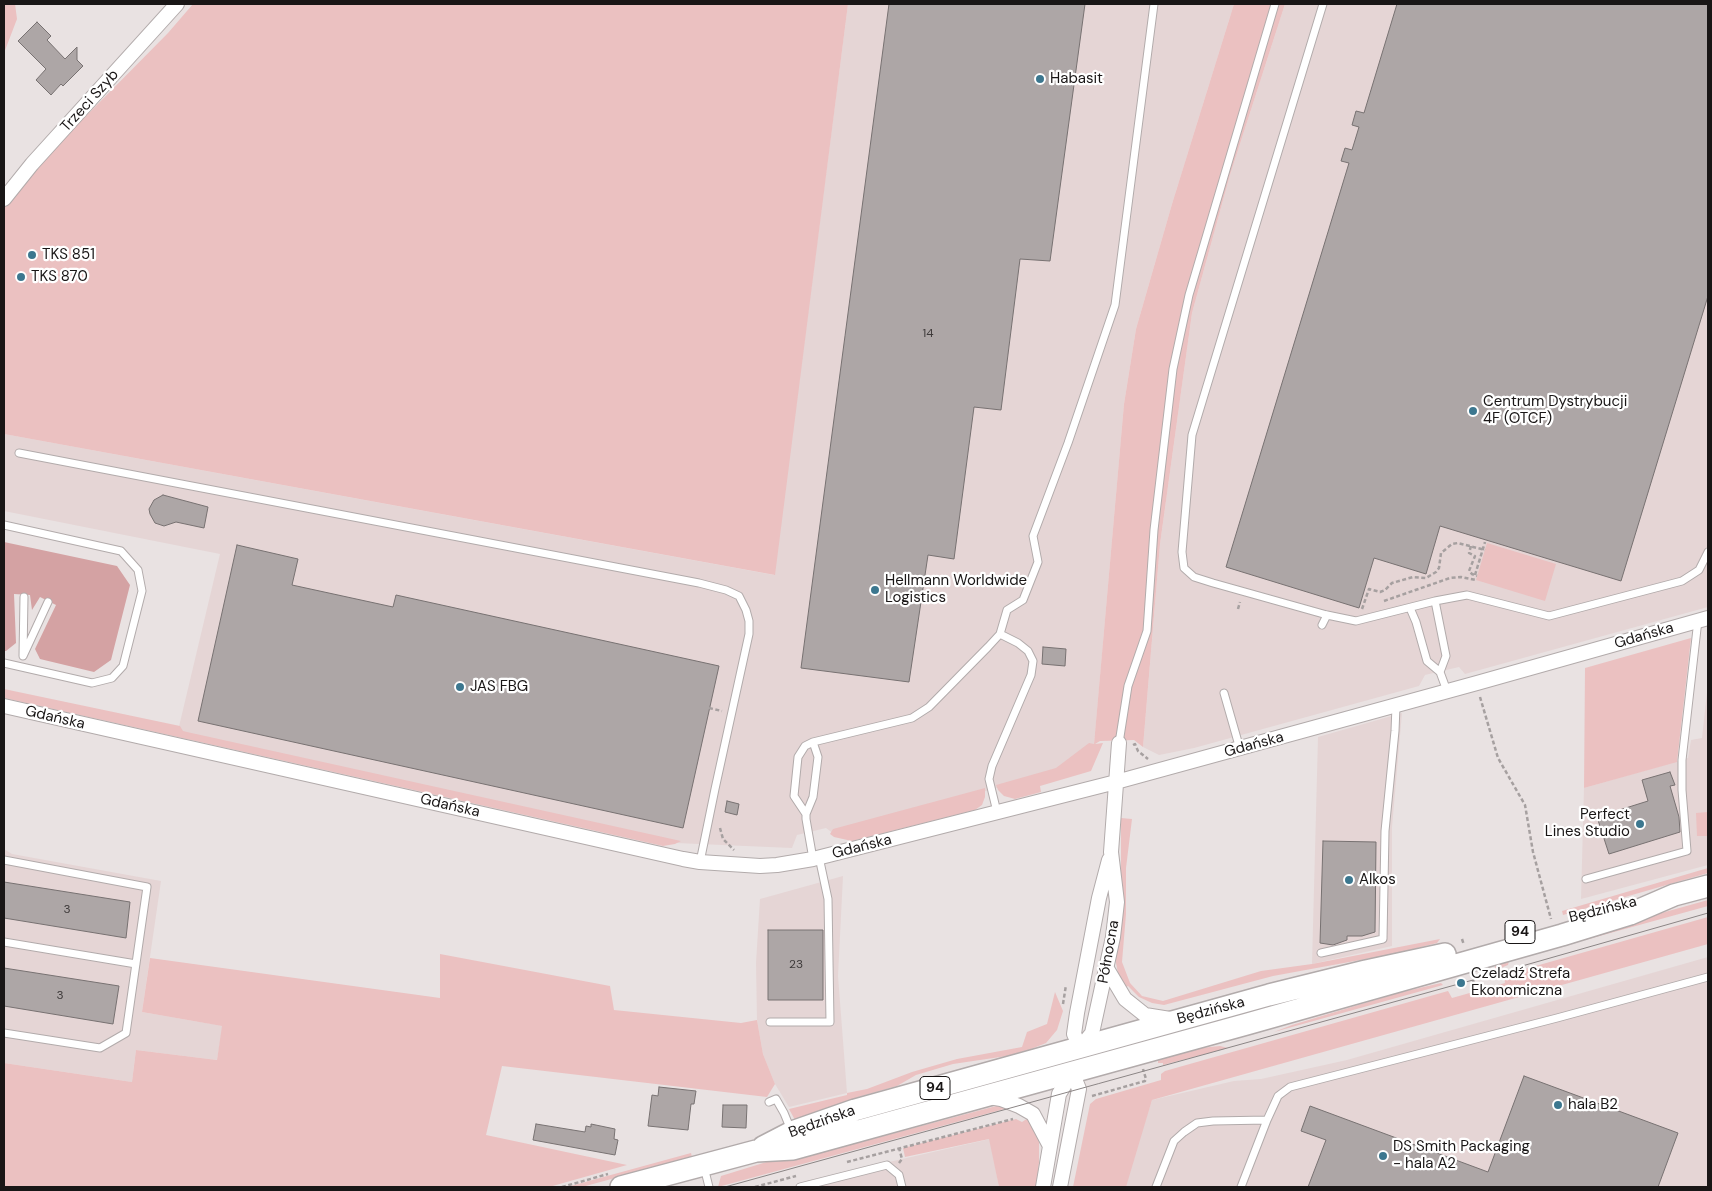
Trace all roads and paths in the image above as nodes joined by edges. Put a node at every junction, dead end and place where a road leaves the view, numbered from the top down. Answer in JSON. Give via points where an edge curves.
{"nodes":[{"id":1,"x":177,"y":4,"type":"edge"},
{"id":2,"x":1154,"y":4,"type":"edge"},
{"id":3,"x":1275,"y":4,"type":"edge"},
{"id":4,"x":1323,"y":4,"type":"edge"},
{"id":5,"x":4,"y":199,"type":"edge"},
{"id":6,"x":19,"y":453,"type":"dead end"},
{"id":7,"x":4,"y":525,"type":"edge"},
{"id":8,"x":1485,"y":542,"type":"dead end"},
{"id":9,"x":1471,"y":546,"type":"junction"},
{"id":10,"x":1484,"y":549,"type":"junction"},
{"id":11,"x":1708,"y":552,"type":"edge"},
{"id":12,"x":1476,"y":580,"type":"dead end"},
{"id":13,"x":1244,"y":592,"type":"junction"},
{"id":14,"x":24,"y":597,"type":"dead end"},
{"id":15,"x":1435,"y":601,"type":"junction"},
{"id":16,"x":48,"y":602,"type":"dead end"},
{"id":17,"x":1380,"y":603,"type":"dead end"},
{"id":18,"x":1410,"y":608,"type":"junction"},
{"id":19,"x":1238,"y":609,"type":"dead end"},
{"id":20,"x":1355,"y":611,"type":"dead end"},
{"id":21,"x":1327,"y":615,"type":"junction"},
{"id":22,"x":1703,"y":619,"type":"edge"},
{"id":23,"x":1322,"y":626,"type":"dead end"},
{"id":24,"x":1000,"y":634,"type":"junction"},
{"id":25,"x":23,"y":656,"type":"junction"},
{"id":26,"x":4,"y":663,"type":"edge"},
{"id":27,"x":21,"y":666,"type":"junction"},
{"id":28,"x":1440,"y":672,"type":"junction"},
{"id":29,"x":1477,"y":684,"type":"junction"},
{"id":30,"x":1448,"y":691,"type":"junction"},
{"id":31,"x":1224,"y":693,"type":"dead end"},
{"id":32,"x":4,"y":706,"type":"edge"},
{"id":33,"x":1396,"y":706,"type":"junction"},
{"id":34,"x":813,"y":742,"type":"junction"},
{"id":35,"x":1135,"y":744,"type":"dead end"},
{"id":36,"x":1119,"y":745,"type":"junction"},
{"id":37,"x":1240,"y":749,"type":"junction"},
{"id":38,"x":1116,"y":782,"type":"junction"},
{"id":39,"x":997,"y":812,"type":"junction"},
{"id":40,"x":806,"y":814,"type":"junction"},
{"id":41,"x":1111,"y":852,"type":"junction"},
{"id":42,"x":816,"y":858,"type":"junction"},
{"id":43,"x":4,"y":860,"type":"edge"},
{"id":44,"x":700,"y":862,"type":"junction"},
{"id":45,"x":1586,"y":879,"type":"dead end"},
{"id":46,"x":1708,"y":886,"type":"edge"},
{"id":47,"x":1674,"y":895,"type":"junction"},
{"id":48,"x":1552,"y":923,"type":"junction"},
{"id":49,"x":4,"y":942,"type":"edge"},
{"id":50,"x":1321,"y":953,"type":"dead end"},
{"id":51,"x":136,"y":964,"type":"junction"},
{"id":52,"x":1106,"y":967,"type":"junction"},
{"id":53,"x":1708,"y":976,"type":"edge"},
{"id":54,"x":1178,"y":1020,"type":"junction"},
{"id":55,"x":770,"y":1022,"type":"dead end"},
{"id":56,"x":4,"y":1033,"type":"edge"},
{"id":57,"x":1080,"y":1047,"type":"junction"},
{"id":58,"x":1072,"y":1072,"type":"junction"},
{"id":59,"x":982,"y":1097,"type":"junction"},
{"id":60,"x":769,"y":1102,"type":"dead end"},
{"id":61,"x":1033,"y":1114,"type":"junction"},
{"id":62,"x":1267,"y":1120,"type":"junction"},
{"id":63,"x":792,"y":1132,"type":"junction"},
{"id":64,"x":1050,"y":1146,"type":"junction"},
{"id":65,"x":756,"y":1151,"type":"junction"},
{"id":66,"x":703,"y":1164,"type":"junction"},
{"id":67,"x":842,"y":1164,"type":"dead end"},
{"id":68,"x":803,"y":1174,"type":"dead end"},
{"id":69,"x":829,"y":1184,"type":"edge"},
{"id":70,"x":621,"y":1187,"type":"edge"},
{"id":71,"x":709,"y":1187,"type":"edge"},
{"id":72,"x":755,"y":1187,"type":"edge"},
{"id":73,"x":800,"y":1187,"type":"edge"},
{"id":74,"x":902,"y":1187,"type":"edge"},
{"id":75,"x":1043,"y":1187,"type":"edge"},
{"id":76,"x":1060,"y":1187,"type":"edge"},
{"id":77,"x":1156,"y":1187,"type":"edge"},
{"id":78,"x":1241,"y":1187,"type":"edge"}],
"edges":[{"from":1,"to":5,"type":"street","name":"Trzeci Szyb"},
{"from":2,"to":24,"type":"lane","via":[[1115,305],[1033,536],[1038,562],[1023,600],[1007,610]]},
{"from":3,"to":36,"type":"lane","via":[[1194,276],[1173,369],[1146,631],[1128,686]]},
{"from":4,"to":13,"type":"lane","via":[[1192,435],[1182,552],[1184,568],[1194,577]]},
{"from":6,"to":44,"type":"lane","via":[[699,583],[739,596],[748,615],[749,634]]},
{"from":7,"to":27,"type":"lane","via":[[121,551],[138,570],[142,591],[123,666],[112,678],[92,683]]},
{"from":8,"to":10,"type":"path"},
{"from":9,"to":10,"type":"path"},
{"from":9,"to":10,"type":"path","via":[[1469,552],[1475,556],[1469,571],[1476,575]]},
{"from":9,"to":20,"type":"path","via":[[1458,543],[1446,548],[1441,553],[1439,568],[1426,578],[1414,577],[1392,583],[1380,592],[1369,589],[1363,610]]},
{"from":11,"to":15,"type":"lane","via":[[1700,570],[1682,581],[1549,616],[1467,595]]},
{"from":12,"to":17,"type":"path","via":[[1450,578]]},
{"from":13,"to":19,"type":"path"},
{"from":13,"to":21,"type":"lane"},
{"from":14,"to":25,"type":"lane"},
{"from":15,"to":18,"type":"lane"},
{"from":15,"to":28,"type":"lane","via":[[1446,656]]},
{"from":16,"to":25,"type":"lane"},
{"from":18,"to":21,"type":"lane","via":[[1356,621]]},
{"from":18,"to":28,"type":"lane","via":[[1427,661]]},
{"from":21,"to":23,"type":"lane"},
{"from":22,"to":29,"type":"street","name":"Gdańska"},
{"from":22,"to":45,"type":"lane","via":[[1682,760],[1687,851]]},
{"from":24,"to":34,"type":"lane","via":[[929,707],[912,718]]},
{"from":24,"to":39,"type":"lane","via":[[1028,650],[1033,661],[1031,675],[992,766],[989,779]]},
{"from":25,"to":27,"type":"lane"},
{"from":26,"to":27,"type":"lane"},
{"from":28,"to":30,"type":"lane"},
{"from":29,"to":30,"type":"street","name":"Gdańska"},
{"from":29,"to":48,"type":"path","via":[[1498,758],[1525,805],[1533,852]]},
{"from":30,"to":33,"type":"street","name":"Gdańska"},
{"from":31,"to":37,"type":"lane"},
{"from":32,"to":44,"type":"street","name":"Gdańska"},
{"from":33,"to":37,"type":"street","name":"Gdańska"},
{"from":33,"to":50,"type":"lane","via":[[1384,831],[1383,939]]},
{"from":34,"to":40,"type":"lane","via":[[818,757],[813,797]]},
{"from":34,"to":40,"type":"lane","via":[[804,746],[798,757],[794,796]]},
{"from":35,"to":36,"type":"path"},
{"from":36,"to":38,"type":"street","name":"Północna"},
{"from":37,"to":38,"type":"street","name":"Gdańska"},
{"from":38,"to":39,"type":"street","name":"Gdańska"},
{"from":38,"to":41,"type":"street","name":"Północna"},
{"from":39,"to":42,"type":"street","name":"Gdańska"},
{"from":40,"to":42,"type":"lane"},
{"from":41,"to":52,"type":"street","name":"Północna","via":[[1117,902]]},
{"from":41,"to":57,"type":"street","name":"Północna","via":[[1077,1013],[1074,1034]]},
{"from":42,"to":44,"type":"street","name":"Gdańska","via":[[760,866]]},
{"from":42,"to":55,"type":"lane","via":[[828,899],[830,1022]]},
{"from":43,"to":51,"type":"lane","via":[[147,887]]},
{"from":46,"to":47,"type":"main road","name":"Będzińska","number":"94"},
{"from":47,"to":48,"type":"main road","name":"Będzińska","number":"94","via":[[1625,902]]},
{"from":47,"to":58,"type":"main road","name":"Będzińska","number":"94","via":[[1630,914],[1570,932]]},
{"from":48,"to":54,"type":"main road","name":"Będzińska","number":"94","via":[[1431,958],[1366,971]]},
{"from":49,"to":51,"type":"lane"},
{"from":51,"to":56,"type":"lane","via":[[126,1033],[100,1048]]},
{"from":52,"to":54,"type":"street","via":[[1125,999],[1145,1015]]},
{"from":52,"to":57,"type":"street","name":"Północna","via":[[1092,1033]]},
{"from":53,"to":62,"type":"lane","via":[[1290,1087],[1278,1096]]},
{"from":54,"to":57,"type":"main road","name":"Będzińska","number":"94"},
{"from":57,"to":58,"type":"street","name":"Północna"},
{"from":57,"to":63,"type":"main road","name":"Będzińska","number":"94","via":[[855,1110]]},
{"from":58,"to":59,"type":"main road","name":"Będzińska","number":"94"},
{"from":58,"to":64,"type":"street","name":"Północna","via":[[1059,1094]]},
{"from":58,"to":76,"type":"street","via":[[1079,1089]]},
{"from":59,"to":61,"type":"street","via":[[1001,1099]]},
{"from":59,"to":65,"type":"main road","name":"Będzińska","number":"94","via":[[793,1149]]},
{"from":60,"to":63,"type":"lane","via":[[776,1099]]},
{"from":61,"to":64,"type":"street"},
{"from":61,"to":67,"type":"path"},
{"from":62,"to":77,"type":"lane","via":[[1197,1123],[1174,1141]]},
{"from":62,"to":78,"type":"lane"},
{"from":63,"to":65,"type":"main road","name":"Będzińska","number":"94"},
{"from":64,"to":75,"type":"street","name":"Północna"},
{"from":65,"to":66,"type":"main road","name":"Będzińska","number":"94"},
{"from":66,"to":70,"type":"main road","name":"Będzińska","number":"94"},
{"from":66,"to":71,"type":"lane"},
{"from":68,"to":72,"type":"path"},
{"from":69,"to":73,"type":"lane"},
{"from":69,"to":74,"type":"lane","via":[[887,1165],[899,1175]]}]}
